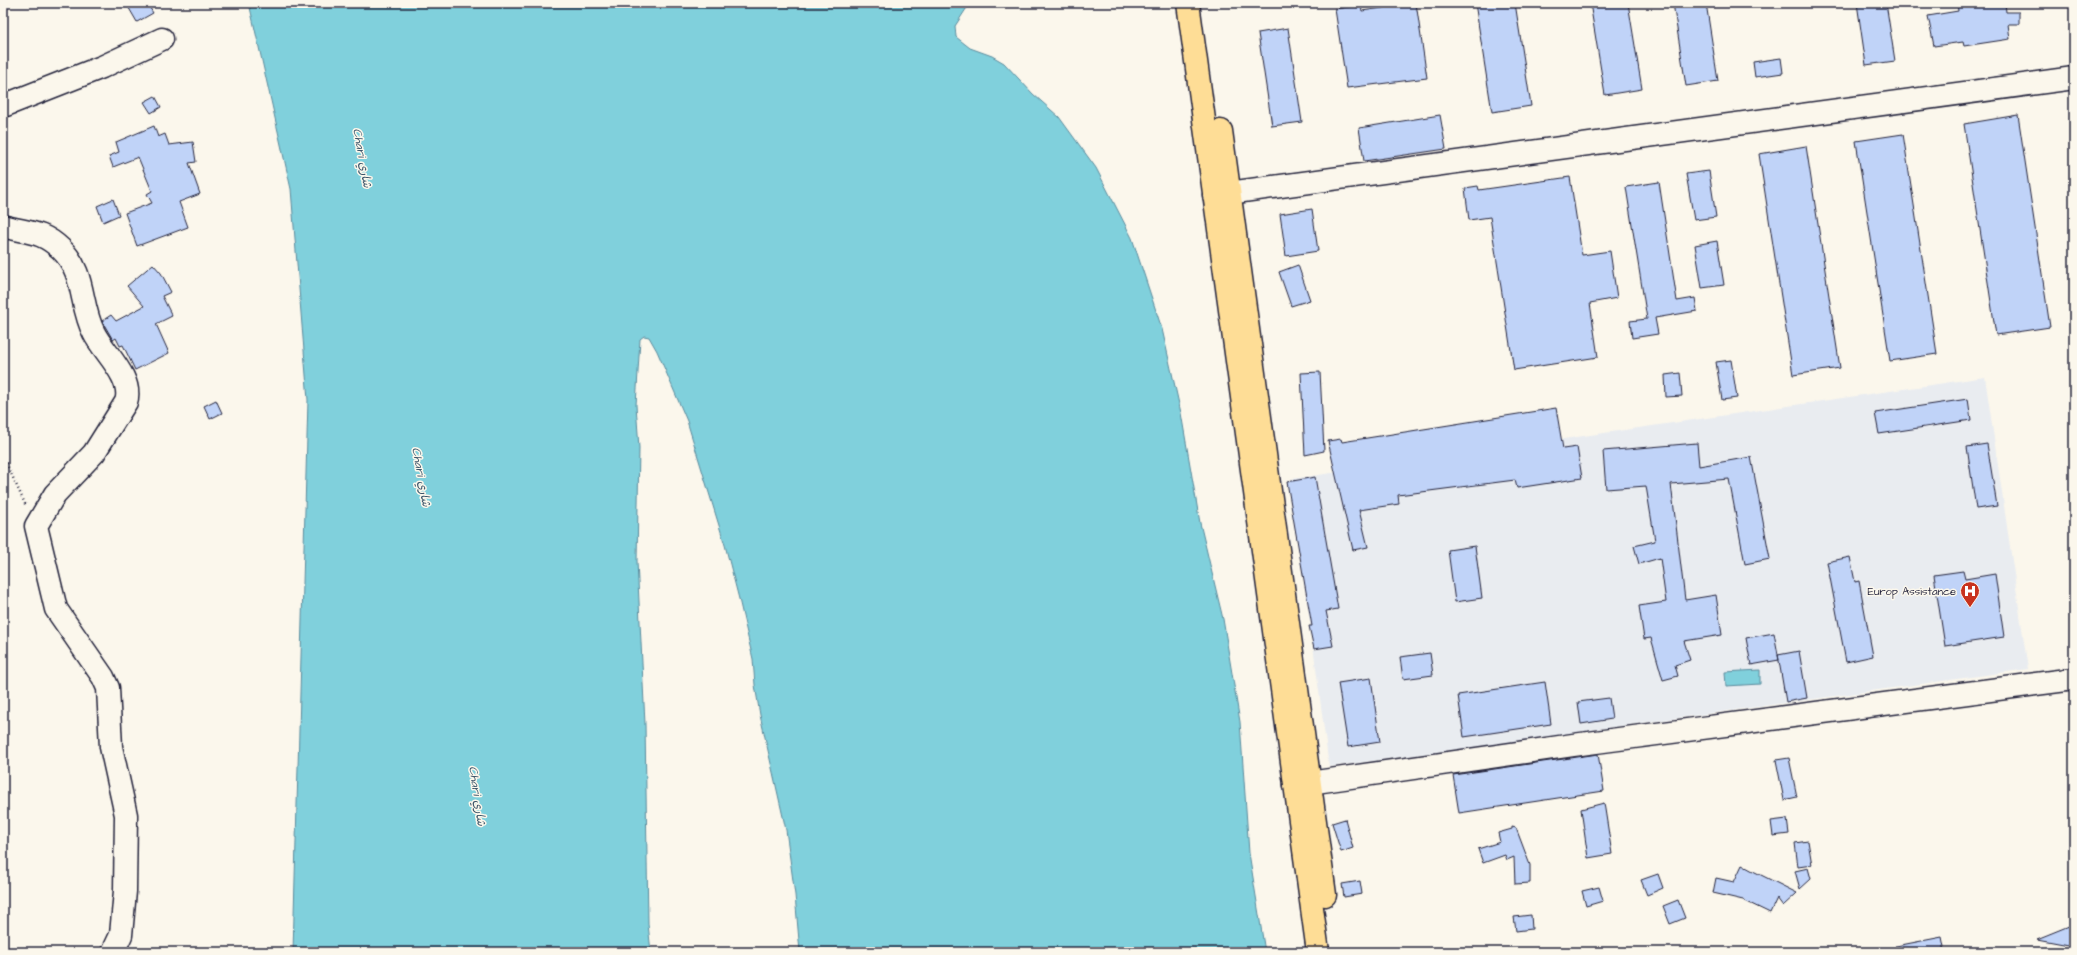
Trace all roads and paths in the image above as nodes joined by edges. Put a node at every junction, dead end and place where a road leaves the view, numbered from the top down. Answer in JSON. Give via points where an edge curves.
{"nodes":[{"id":1,"x":1188,"y":3,"type":"edge"},
{"id":2,"x":1203,"y":3,"type":"edge"},
{"id":3,"x":162,"y":39,"type":"dead end"},
{"id":4,"x":2074,"y":78,"type":"edge"},
{"id":5,"x":3,"y":106,"type":"edge"},
{"id":6,"x":1222,"y":194,"type":"junction"},
{"id":7,"x":3,"y":226,"type":"edge"},
{"id":8,"x":3,"y":456,"type":"edge"},
{"id":9,"x":36,"y":526,"type":"junction"},
{"id":10,"x":2074,"y":679,"type":"edge"},
{"id":11,"x":1303,"y":784,"type":"junction"},
{"id":12,"x":113,"y":952,"type":"edge"},
{"id":13,"x":1318,"y":952,"type":"edge"},
{"id":14,"x":1332,"y":952,"type":"edge"}],
"edges":[{"from":1,"to":6,"type":"main road"},
{"from":2,"to":6,"type":"main road"},
{"from":3,"to":5,"type":"street","via":[[102,67]]},
{"from":4,"to":6,"type":"street"},
{"from":6,"to":11,"type":"main road"},
{"from":7,"to":9,"type":"street","via":[[40,235],[52,241],[71,259],[78,273],[88,320],[94,334],[122,375],[128,396],[94,453],[55,494]]},
{"from":8,"to":9,"type":"path"},
{"from":9,"to":12,"type":"street","via":[[56,609],[108,688],[112,747],[126,815],[125,891],[121,935]]},
{"from":10,"to":11,"type":"street","via":[[1580,744]]},
{"from":11,"to":13,"type":"main road"},
{"from":11,"to":14,"type":"main road"}]}
